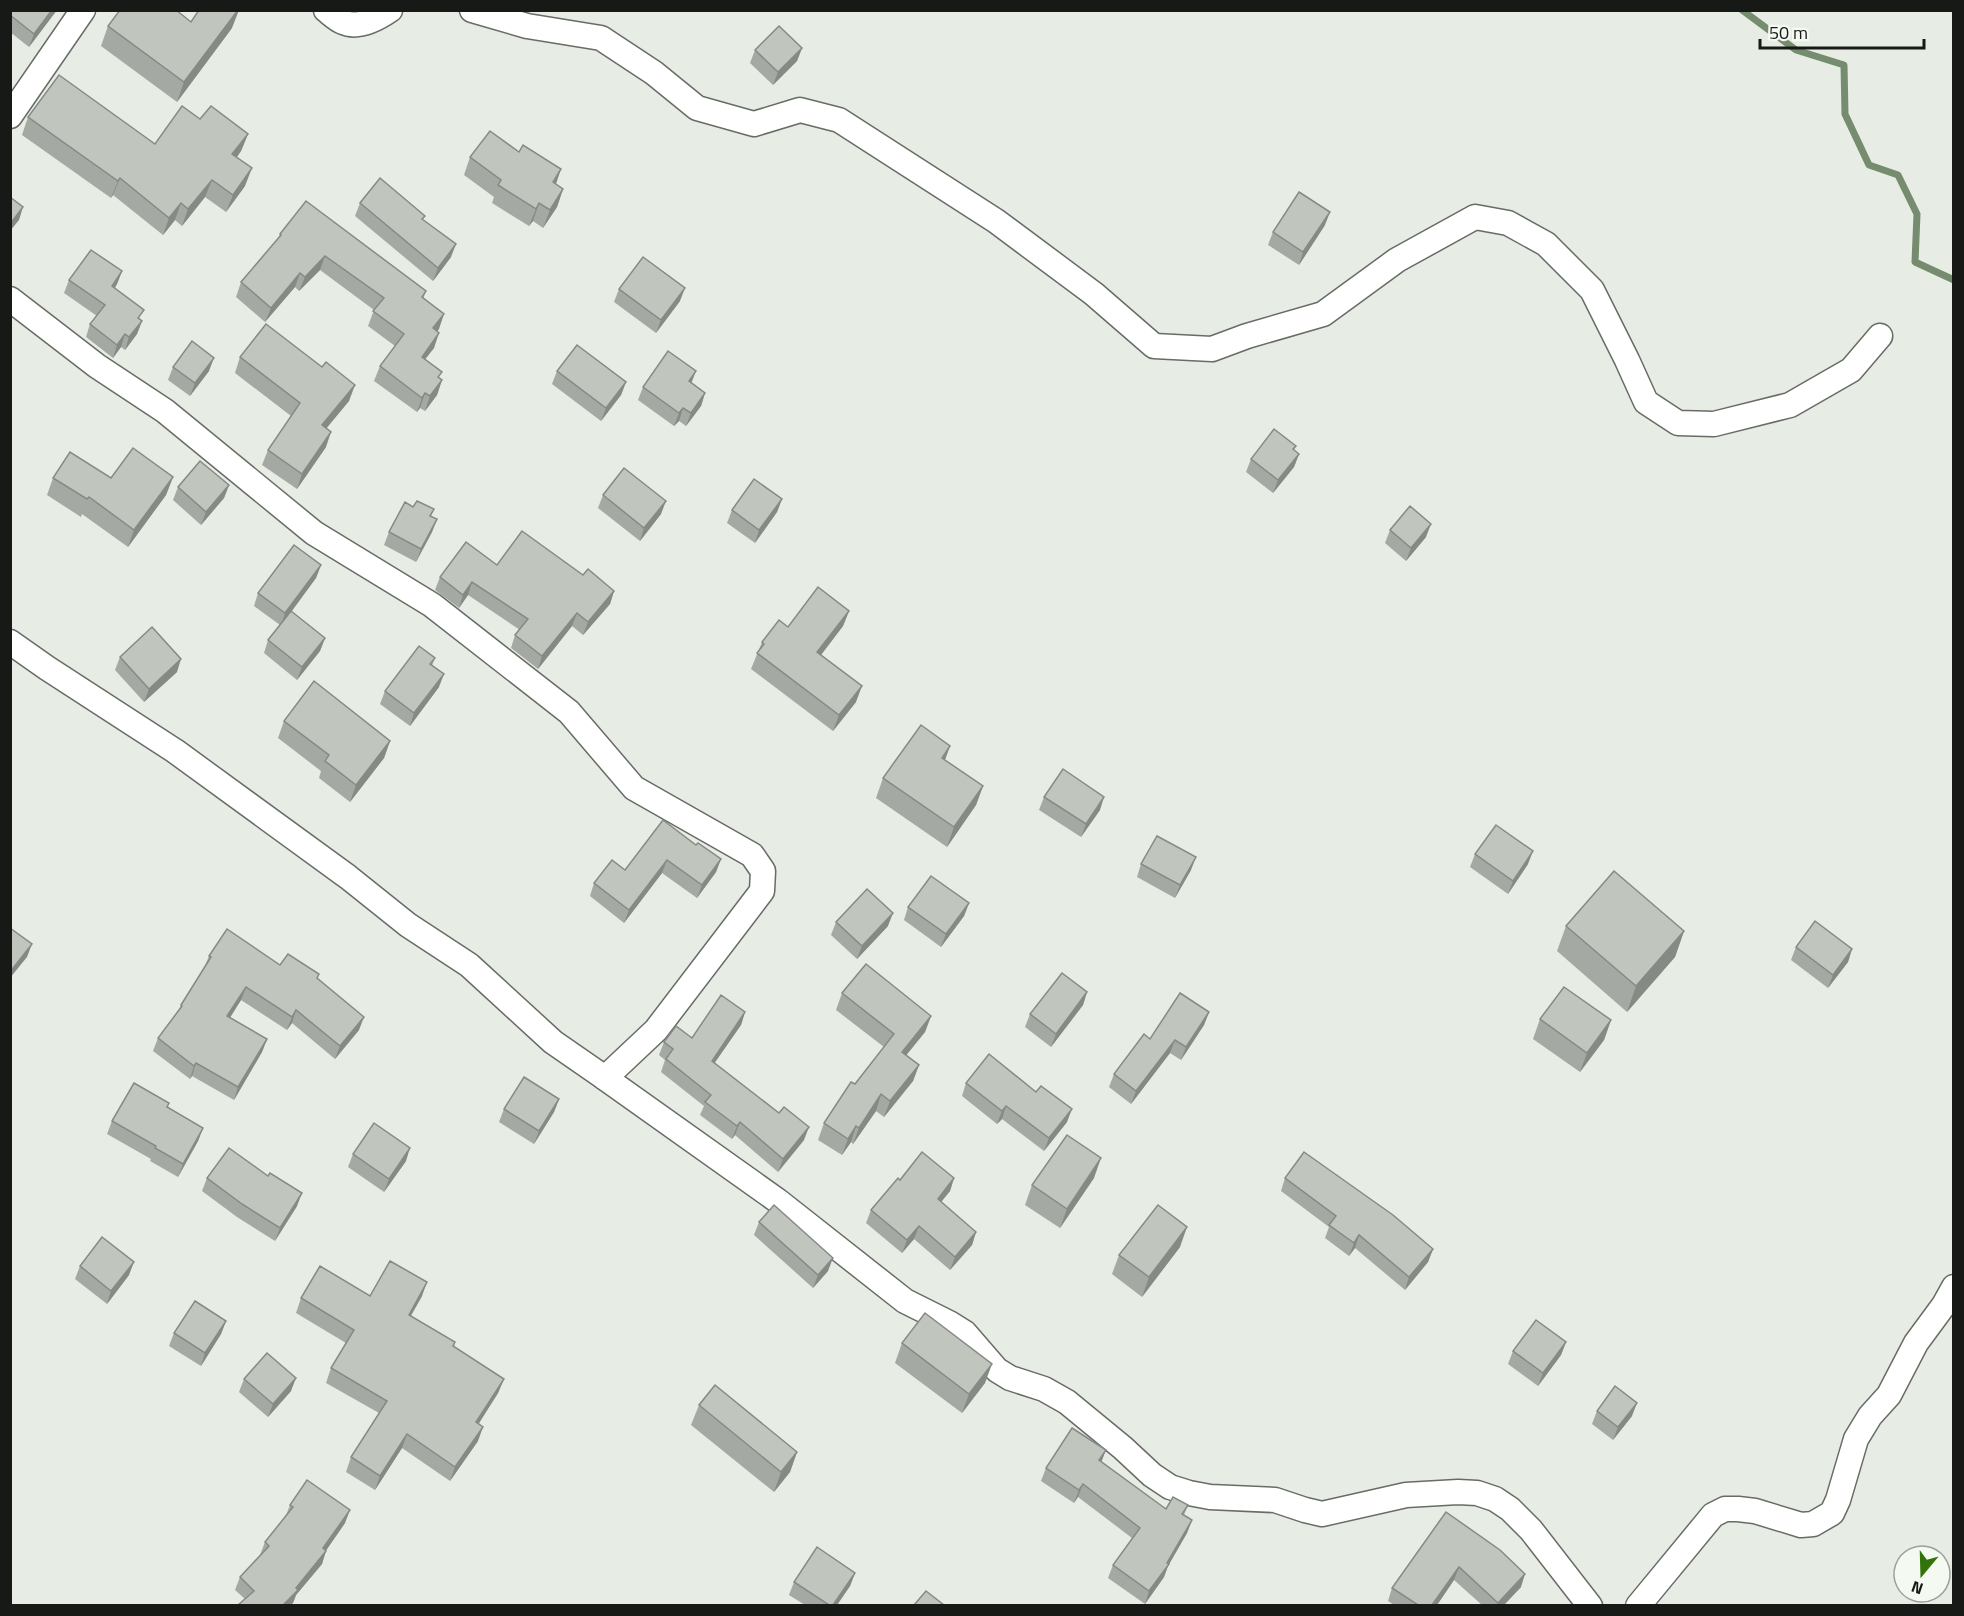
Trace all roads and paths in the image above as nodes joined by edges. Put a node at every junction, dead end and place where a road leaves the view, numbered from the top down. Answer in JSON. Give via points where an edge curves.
{"nodes":[{"id":1,"x":83,"y":10,"type":"edge"},
{"id":2,"x":326,"y":10,"type":"edge"},
{"id":3,"x":390,"y":10,"type":"edge"},
{"id":4,"x":472,"y":10,"type":"edge"},
{"id":5,"x":10,"y":116,"type":"edge"},
{"id":6,"x":10,"y":299,"type":"edge"},
{"id":7,"x":1880,"y":336,"type":"dead end"},
{"id":8,"x":10,"y":642,"type":"edge"},
{"id":9,"x":605,"y":1078,"type":"junction"},
{"id":10,"x":1953,"y":1287,"type":"edge"},
{"id":11,"x":1590,"y":1605,"type":"edge"},
{"id":12,"x":1638,"y":1605,"type":"edge"}],
"edges":[{"from":1,"to":5,"type":"street"},
{"from":2,"to":3,"type":"street","via":[[343,23],[361,24]]},
{"from":4,"to":7,"type":"street","via":[[527,26],[601,38],[654,72],[696,108],[754,123],[800,110],[839,120],[996,221],[1094,294],[1154,346],[1212,349],[1323,314],[1397,260],[1475,216],[1508,223],[1545,244],[1592,290],[1646,402],[1678,423],[1714,424],[1790,405],[1851,370]]},
{"from":6,"to":9,"type":"street","via":[[97,366],[165,411],[314,532],[432,605],[569,712],[634,788],[752,855],[763,871],[762,891],[656,1029]]},
{"from":8,"to":9,"type":"street","via":[[175,751],[408,925],[469,965],[554,1042]]},
{"from":9,"to":11,"type":"street","via":[[778,1201],[905,1300],[965,1333],[997,1370],[1067,1402],[1170,1487],[1210,1497],[1275,1500],[1322,1514],[1406,1495],[1477,1493],[1510,1509]]},
{"from":10,"to":12,"type":"street","via":[[1916,1342],[1889,1395],[1856,1439],[1832,1513],[1813,1524],[1801,1525],[1755,1511],[1725,1509],[1713,1515]]}]}
